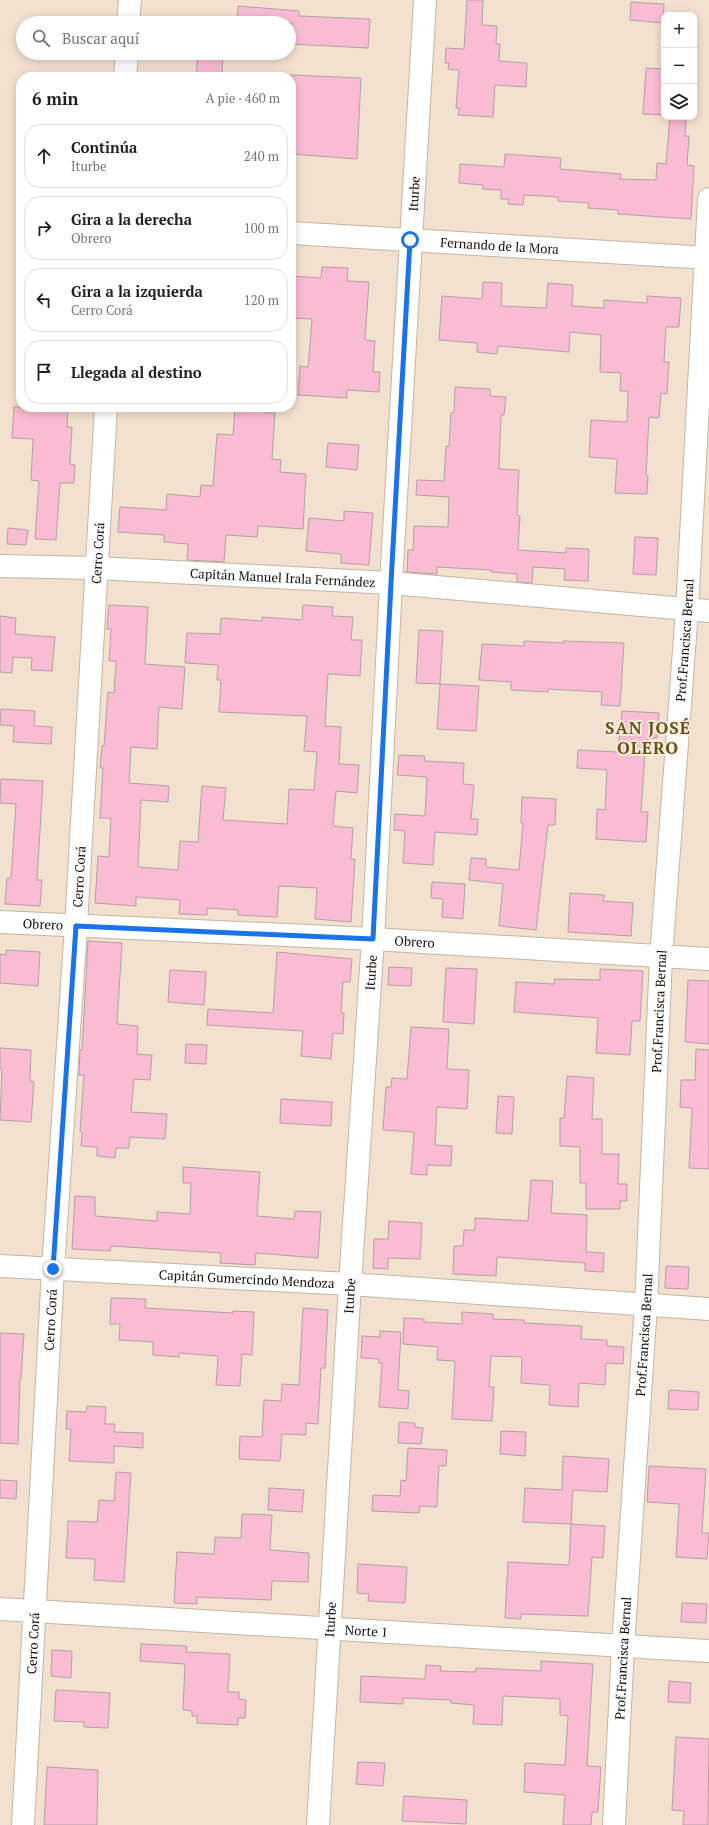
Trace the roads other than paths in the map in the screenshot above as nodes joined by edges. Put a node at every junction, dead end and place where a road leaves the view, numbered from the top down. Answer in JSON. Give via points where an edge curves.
{"nodes":[{"id":1,"x":130,"y":0,"type":"edge"},
{"id":2,"x":425,"y":0,"type":"edge"},
{"id":3,"x":129,"y":16,"type":"edge"},
{"id":4,"x":126,"y":60,"type":"edge"},
{"id":5,"x":125,"y":72,"type":"edge"},
{"id":6,"x":709,"y":199,"type":"edge"},
{"id":7,"x":296,"y":233,"type":"edge"},
{"id":8,"x":410,"y":240,"type":"junction"},
{"id":9,"x":707,"y":258,"type":"edge"},
{"id":10,"x":106,"y":412,"type":"edge"},
{"id":11,"x":0,"y":566,"type":"edge"},
{"id":12,"x":96,"y":568,"type":"junction"},
{"id":13,"x":391,"y":583,"type":"junction"},
{"id":14,"x":687,"y":610,"type":"junction"},
{"id":15,"x":709,"y":611,"type":"edge"},
{"id":16,"x":0,"y":922,"type":"edge"},
{"id":17,"x":76,"y":926,"type":"junction"},
{"id":18,"x":373,"y":939,"type":"junction"},
{"id":19,"x":661,"y":957,"type":"junction"},
{"id":20,"x":709,"y":959,"type":"edge"},
{"id":21,"x":0,"y":1266,"type":"edge"},
{"id":22,"x":53,"y":1269,"type":"junction"},
{"id":23,"x":350,"y":1284,"type":"junction"},
{"id":24,"x":646,"y":1305,"type":"junction"},
{"id":25,"x":709,"y":1309,"type":"edge"},
{"id":26,"x":0,"y":1608,"type":"edge"},
{"id":27,"x":35,"y":1611,"type":"junction"},
{"id":28,"x":329,"y":1628,"type":"junction"},
{"id":29,"x":623,"y":1646,"type":"junction"},
{"id":30,"x":709,"y":1651,"type":"edge"},
{"id":31,"x":23,"y":1825,"type":"edge"},
{"id":32,"x":318,"y":1825,"type":"edge"},
{"id":33,"x":614,"y":1825,"type":"edge"}],
"edges":[{"from":1,"to":3,"type":"street"},
{"from":2,"to":8,"type":"street","name":"Iturbe"},
{"from":4,"to":5,"type":"street"},
{"from":6,"to":9,"type":"street","name":"Prof.Francisca Bernal"},
{"from":7,"to":8,"type":"street","name":"Fernando de la Mora"},
{"from":8,"to":9,"type":"street","name":"Fernando de la Mora"},
{"from":8,"to":13,"type":"street","name":"Iturbe"},
{"from":9,"to":14,"type":"street","name":"Prof.Francisca Bernal"},
{"from":10,"to":12,"type":"street","name":"Cerro Corá"},
{"from":11,"to":12,"type":"street","name":"Capitán Manuel Irala Fernández"},
{"from":12,"to":13,"type":"street","name":"Capitán Manuel Irala Fernández"},
{"from":12,"to":17,"type":"street","name":"Cerro Corá"},
{"from":13,"to":14,"type":"street","name":"Capitán Manuel Irala Fernández"},
{"from":13,"to":18,"type":"street","name":"Iturbe"},
{"from":14,"to":15,"type":"street","name":"Capitán Manuel Irala Fernández"},
{"from":14,"to":19,"type":"street","name":"Prof.Francisca Bernal"},
{"from":16,"to":17,"type":"street","name":"Obrero"},
{"from":17,"to":18,"type":"street","name":"Obrero"},
{"from":17,"to":22,"type":"street","name":"Cerro Corá"},
{"from":18,"to":19,"type":"street","name":"Obrero"},
{"from":18,"to":23,"type":"street","name":"Iturbe"},
{"from":19,"to":20,"type":"street","name":"Obrero"},
{"from":19,"to":24,"type":"street","name":"Prof.Francisca Bernal"},
{"from":21,"to":22,"type":"street","name":"Capitán Gumercindo Mendoza"},
{"from":22,"to":23,"type":"street","name":"Capitán Gumercindo Mendoza"},
{"from":22,"to":27,"type":"street","name":"Cerro Corá"},
{"from":23,"to":24,"type":"street","name":"Capitán Gumercindo Mendoza"},
{"from":23,"to":28,"type":"street","name":"Iturbe"},
{"from":24,"to":25,"type":"street","name":"Capitán Gumercindo Mendoza"},
{"from":24,"to":29,"type":"street","name":"Prof.Francisca Bernal"},
{"from":26,"to":27,"type":"street","name":"Norte 1"},
{"from":27,"to":28,"type":"street","name":"Norte 1"},
{"from":27,"to":31,"type":"street","name":"Cerro Corá"},
{"from":28,"to":29,"type":"street","name":"Norte 1"},
{"from":28,"to":32,"type":"street","name":"Iturbe"},
{"from":29,"to":30,"type":"street","name":"Norte 1"},
{"from":29,"to":33,"type":"street","name":"Prof.Francisca Bernal"}]}
